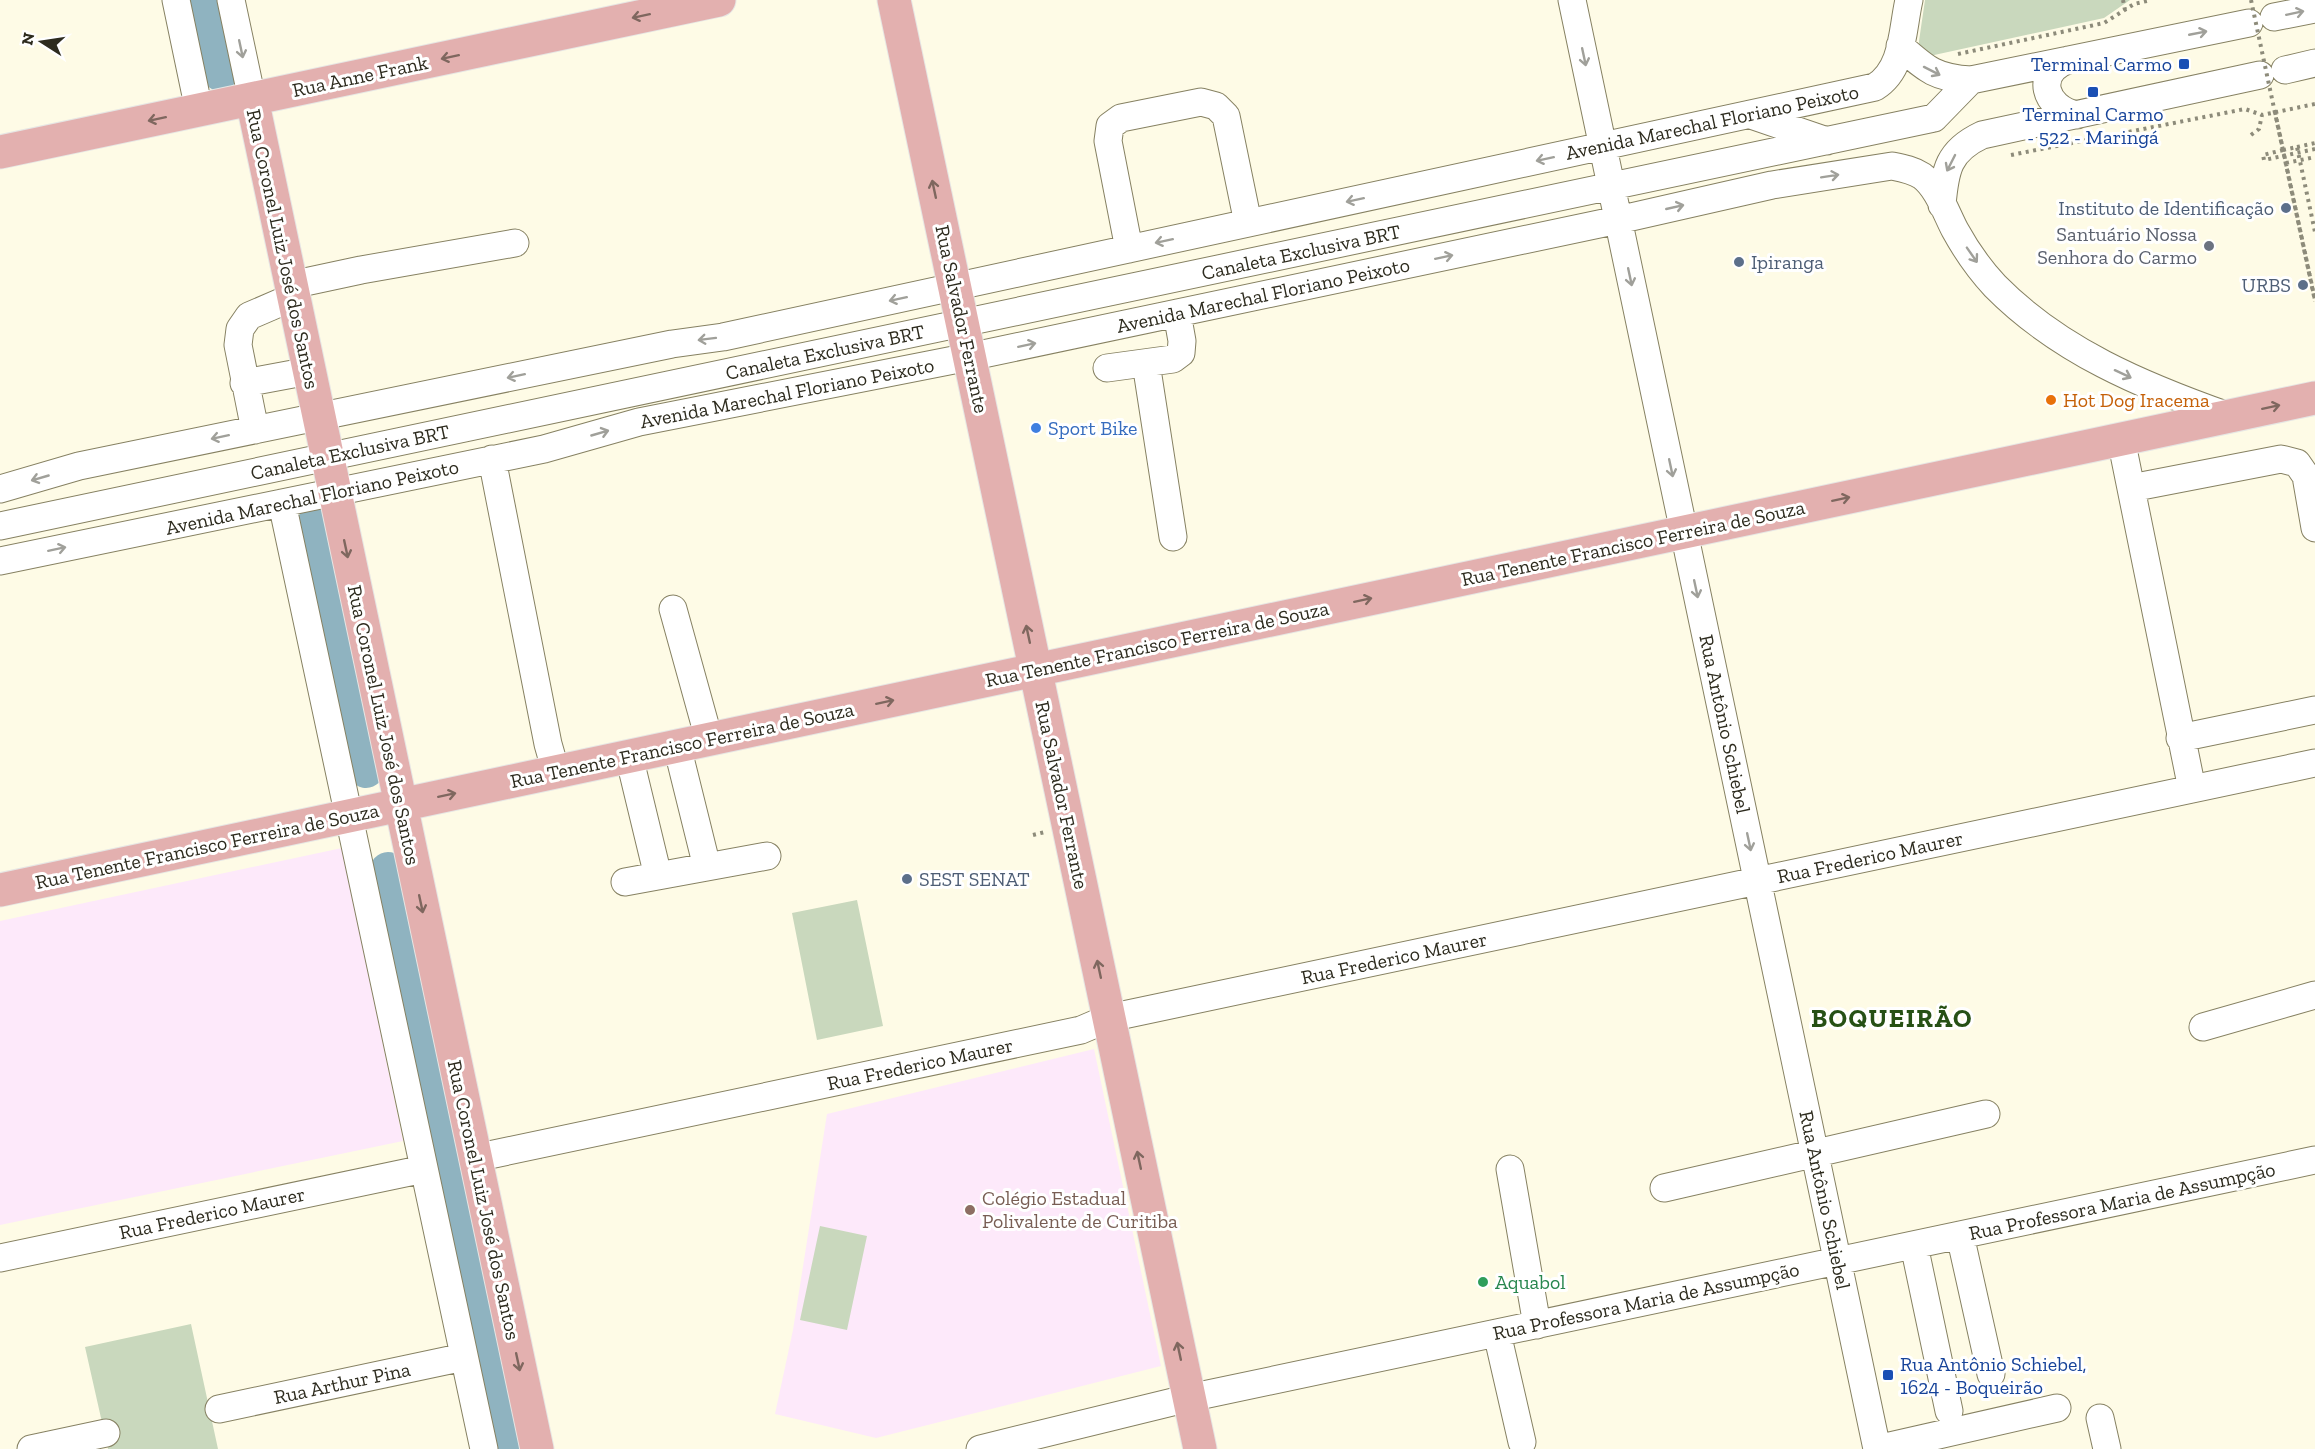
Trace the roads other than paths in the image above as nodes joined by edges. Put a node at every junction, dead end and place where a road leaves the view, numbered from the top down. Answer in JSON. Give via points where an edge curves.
{"nodes":[{"id":1,"x":176,"y":0,"type":"edge"},
{"id":2,"x":231,"y":0,"type":"edge"},
{"id":3,"x":719,"y":0,"type":"edge"},
{"id":4,"x":894,"y":0,"type":"edge"},
{"id":5,"x":1572,"y":0,"type":"edge"},
{"id":6,"x":1909,"y":0,"type":"edge"},
{"id":7,"x":2315,"y":9,"type":"edge"},
{"id":8,"x":2258,"y":13,"type":"edge"},
{"id":9,"x":1900,"y":46,"type":"junction"},
{"id":10,"x":2068,"y":60,"type":"junction"},
{"id":11,"x":2315,"y":63,"type":"edge"},
{"id":12,"x":1971,"y":80,"type":"junction"},
{"id":13,"x":252,"y":99,"type":"junction"},
{"id":14,"x":199,"y":110,"type":"junction"},
{"id":15,"x":1750,"y":114,"type":"junction"},
{"id":16,"x":2077,"y":114,"type":"junction"},
{"id":17,"x":1934,"y":118,"type":"junction"},
{"id":18,"x":1982,"y":135,"type":"junction"},
{"id":19,"x":1827,"y":141,"type":"junction"},
{"id":20,"x":1603,"y":146,"type":"junction"},
{"id":21,"x":0,"y":152,"type":"edge"},
{"id":22,"x":1772,"y":185,"type":"junction"},
{"id":23,"x":1611,"y":187,"type":"junction"},
{"id":24,"x":1942,"y":205,"type":"junction"},
{"id":25,"x":1618,"y":220,"type":"junction"},
{"id":26,"x":1248,"y":223,"type":"junction"},
{"id":27,"x":515,"y":243,"type":"dead end"},
{"id":28,"x":1129,"y":249,"type":"junction"},
{"id":29,"x":955,"y":287,"type":"junction"},
{"id":30,"x":292,"y":291,"type":"junction"},
{"id":31,"x":1177,"y":313,"type":"junction"},
{"id":32,"x":963,"y":323,"type":"junction"},
{"id":33,"x":969,"y":357,"type":"junction"},
{"id":34,"x":1146,"y":363,"type":"junction"},
{"id":35,"x":1107,"y":369,"type":"dead end"},
{"id":36,"x":309,"y":371,"type":"junction"},
{"id":37,"x":244,"y":383,"type":"junction"},
{"id":38,"x":2315,"y":398,"type":"edge"},
{"id":39,"x":2228,"y":416,"type":"junction"},
{"id":40,"x":318,"y":417,"type":"junction"},
{"id":41,"x":255,"y":430,"type":"junction"},
{"id":42,"x":2121,"y":439,"type":"junction"},
{"id":43,"x":327,"y":456,"type":"junction"},
{"id":44,"x":492,"y":459,"type":"junction"},
{"id":45,"x":2131,"y":488,"type":"junction"},
{"id":46,"x":0,"y":489,"type":"edge"},
{"id":47,"x":334,"y":492,"type":"junction"},
{"id":48,"x":282,"y":503,"type":"junction"},
{"id":49,"x":0,"y":526,"type":"edge"},
{"id":50,"x":2315,"y":528,"type":"edge"},
{"id":51,"x":1684,"y":532,"type":"junction"},
{"id":52,"x":1173,"y":537,"type":"dead end"},
{"id":53,"x":0,"y":561,"type":"edge"},
{"id":54,"x":673,"y":609,"type":"dead end"},
{"id":55,"x":1036,"y":670,"type":"junction"},
{"id":56,"x":2315,"y":710,"type":"edge"},
{"id":57,"x":2180,"y":738,"type":"junction"},
{"id":58,"x":709,"y":739,"type":"junction"},
{"id":59,"x":677,"y":746,"type":"junction"},
{"id":60,"x":629,"y":756,"type":"junction"},
{"id":61,"x":2315,"y":763,"type":"edge"},
{"id":62,"x":556,"y":772,"type":"junction"},
{"id":63,"x":2192,"y":789,"type":"junction"},
{"id":64,"x":400,"y":805,"type":"junction"},
{"id":65,"x":349,"y":816,"type":"junction"},
{"id":66,"x":767,"y":856,"type":"dead end"},
{"id":67,"x":707,"y":867,"type":"junction"},
{"id":68,"x":658,"y":876,"type":"junction"},
{"id":69,"x":1758,"y":881,"type":"junction"},
{"id":70,"x":625,"y":882,"type":"dead end"},
{"id":71,"x":0,"y":890,"type":"edge"},
{"id":72,"x":2315,"y":994,"type":"edge"},
{"id":73,"x":1109,"y":1018,"type":"junction"},
{"id":74,"x":2203,"y":1027,"type":"dead end"},
{"id":75,"x":1986,"y":1114,"type":"dead end"},
{"id":76,"x":1815,"y":1154,"type":"junction"},
{"id":77,"x":475,"y":1158,"type":"junction"},
{"id":78,"x":2315,"y":1160,"type":"edge"},
{"id":79,"x":424,"y":1168,"type":"junction"},
{"id":80,"x":1510,"y":1170,"type":"dead end"},
{"id":81,"x":1664,"y":1188,"type":"dead end"},
{"id":82,"x":1960,"y":1235,"type":"junction"},
{"id":83,"x":1914,"y":1245,"type":"junction"},
{"id":84,"x":0,"y":1258,"type":"edge"},
{"id":85,"x":1838,"y":1261,"type":"junction"},
{"id":86,"x":1537,"y":1324,"type":"junction"},
{"id":87,"x":1497,"y":1333,"type":"junction"},
{"id":88,"x":464,"y":1357,"type":"junction"},
{"id":89,"x":1991,"y":1374,"type":"dead end"},
{"id":90,"x":1189,"y":1398,"type":"junction"},
{"id":91,"x":2057,"y":1408,"type":"dead end"},
{"id":92,"x":219,"y":1409,"type":"dead end"},
{"id":93,"x":1949,"y":1411,"type":"dead end"},
{"id":94,"x":2100,"y":1418,"type":"dead end"},
{"id":95,"x":106,"y":1433,"type":"dead end"},
{"id":96,"x":1522,"y":1442,"type":"dead end"},
{"id":97,"x":1028,"y":1444,"type":"edge"},
{"id":98,"x":30,"y":1449,"type":"edge"},
{"id":99,"x":484,"y":1449,"type":"edge"},
{"id":100,"x":537,"y":1449,"type":"edge"},
{"id":101,"x":980,"y":1449,"type":"edge"},
{"id":102,"x":1200,"y":1449,"type":"edge"},
{"id":103,"x":1877,"y":1449,"type":"edge"},
{"id":104,"x":2107,"y":1449,"type":"edge"}],
"edges":[{"from":1,"to":14,"type":"street"},
{"from":2,"to":13,"type":"street","name":"Rua Coronel Luiz José dos Santos","one_way":true},
{"from":3,"to":13,"type":"main road","name":"Rua Anne Frank","one_way":true},
{"from":29,"to":4,"type":"main road","name":"Rua Salvador Ferrante","one_way":true},
{"from":5,"to":20,"type":"street","name":"Rua Antônio Schiebel","one_way":true},
{"from":6,"to":9,"type":"street"},
{"from":8,"to":7,"type":"street","one_way":true},
{"from":10,"to":8,"type":"street","one_way":true},
{"from":9,"to":12,"type":"street","one_way":true,"via":[[1940,76]]},
{"from":9,"to":15,"type":"street","name":"Avenida Marechal Floriano Peixoto","via":[[1892,73],[1875,87]]},
{"from":10,"to":12,"type":"street"},
{"from":10,"to":16,"type":"street","via":[[2051,71],[2047,91],[2058,108]]},
{"from":11,"to":16,"type":"street"},
{"from":12,"to":17,"type":"street"},
{"from":13,"to":14,"type":"main road","name":"Rua Anne Frank"},
{"from":13,"to":30,"type":"main road","name":"Rua Coronel Luiz José dos Santos"},
{"from":14,"to":21,"type":"main road","name":"Rua Anne Frank","one_way":true},
{"from":15,"to":19,"type":"street"},
{"from":15,"to":20,"type":"street","name":"Avenida Marechal Floriano Peixoto"},
{"from":16,"to":18,"type":"street"},
{"from":17,"to":18,"type":"street"},
{"from":17,"to":19,"type":"street","name":"Canaleta Exclusiva BRT"},
{"from":18,"to":24,"type":"street","one_way":true,"via":[[1950,161]]},
{"from":19,"to":22,"type":"street","name":"Canaleta Exclusiva BRT"},
{"from":19,"to":23,"type":"street","name":"Canaleta Exclusiva BRT"},
{"from":20,"to":23,"type":"street","name":"Rua Antônio Schiebel"},
{"from":20,"to":26,"type":"street","name":"Avenida Marechal Floriano Peixoto","one_way":true},
{"from":22,"to":24,"type":"street","name":"Avenida Marechal Floriano Peixoto","one_way":true,"via":[[1892,166],[1922,177]]},
{"from":25,"to":22,"type":"street","name":"Avenida Marechal Floriano Peixoto","one_way":true},
{"from":23,"to":25,"type":"street","name":"Rua Antônio Schiebel"},
{"from":23,"to":32,"type":"street","name":"Canaleta Exclusiva BRT"},
{"from":24,"to":39,"type":"street","one_way":true,"via":[[1972,258],[1992,283],[2040,326],[2123,374]]},
{"from":31,"to":25,"type":"street","name":"Avenida Marechal Floriano Peixoto","one_way":true},
{"from":25,"to":51,"type":"street","name":"Rua Antônio Schiebel","one_way":true},
{"from":26,"to":28,"type":"street","name":"Avenida Marechal Floriano Peixoto","one_way":true},
{"from":26,"to":28,"type":"street","via":[[1226,116],[1216,106],[1202,102],[1121,118],[1110,126],[1108,141]]},
{"from":27,"to":30,"type":"street","via":[[361,270]]},
{"from":28,"to":29,"type":"street","name":"Avenida Marechal Floriano Peixoto"},
{"from":29,"to":32,"type":"main road","name":"Rua Salvador Ferrante"},
{"from":29,"to":40,"type":"street","name":"Avenida Marechal Floriano Peixoto","one_way":true},
{"from":30,"to":36,"type":"main road","name":"Rua Coronel Luiz José dos Santos"},
{"from":30,"to":37,"type":"street","via":[[249,316],[240,329],[238,345]]},
{"from":33,"to":31,"type":"street","name":"Avenida Marechal Floriano Peixoto","one_way":true},
{"from":31,"to":34,"type":"street","via":[[1181,353],[1173,359]]},
{"from":32,"to":33,"type":"main road","name":"Rua Salvador Ferrante"},
{"from":32,"to":43,"type":"street","name":"Canaleta Exclusiva BRT"},
{"from":44,"to":33,"type":"street","name":"Avenida Marechal Floriano Peixoto","one_way":true,"via":[[639,422]]},
{"from":55,"to":33,"type":"main road","name":"Rua Salvador Ferrante","one_way":true},
{"from":34,"to":35,"type":"street"},
{"from":34,"to":52,"type":"street"},
{"from":36,"to":37,"type":"street"},
{"from":36,"to":40,"type":"main road","name":"Rua Coronel Luiz José dos Santos"},
{"from":37,"to":41,"type":"street"},
{"from":39,"to":38,"type":"main road","name":"Rua Tenente Francisco Ferreira de Souza","one_way":true},
{"from":39,"to":42,"type":"main road","name":"Rua Tenente Francisco Ferreira de Souza"},
{"from":40,"to":41,"type":"street","name":"Avenida Marechal Floriano Peixoto"},
{"from":40,"to":43,"type":"main road","name":"Rua Coronel Luiz José dos Santos"},
{"from":41,"to":46,"type":"street","name":"Avenida Marechal Floriano Peixoto","one_way":true,"via":[[79,466]]},
{"from":42,"to":45,"type":"street"},
{"from":51,"to":42,"type":"main road","name":"Rua Tenente Francisco Ferreira de Souza","one_way":true},
{"from":43,"to":47,"type":"main road","name":"Rua Coronel Luiz José dos Santos"},
{"from":43,"to":49,"type":"street","name":"Canaleta Exclusiva BRT"},
{"from":44,"to":47,"type":"street","name":"Avenida Marechal Floriano Peixoto"},
{"from":44,"to":62,"type":"street"},
{"from":45,"to":50,"type":"street","via":[[2282,459],[2297,463],[2306,476]]},
{"from":45,"to":57,"type":"street"},
{"from":47,"to":48,"type":"street","name":"Avenida Marechal Floriano Peixoto"},
{"from":47,"to":64,"type":"main road","name":"Rua Coronel Luiz José dos Santos","one_way":true},
{"from":53,"to":48,"type":"street","name":"Avenida Marechal Floriano Peixoto","one_way":true},
{"from":48,"to":65,"type":"street"},
{"from":55,"to":51,"type":"main road","name":"Rua Tenente Francisco Ferreira de Souza","one_way":true},
{"from":51,"to":69,"type":"street","name":"Rua Antônio Schiebel","one_way":true},
{"from":54,"to":58,"type":"street"},
{"from":58,"to":55,"type":"main road","name":"Rua Tenente Francisco Ferreira de Souza","one_way":true},
{"from":73,"to":55,"type":"main road","name":"Rua Salvador Ferrante","one_way":true},
{"from":56,"to":57,"type":"street"},
{"from":57,"to":63,"type":"street"},
{"from":58,"to":59,"type":"main road","name":"Rua Tenente Francisco Ferreira de Souza"},
{"from":59,"to":60,"type":"main road","name":"Rua Tenente Francisco Ferreira de Souza"},
{"from":59,"to":67,"type":"street"},
{"from":60,"to":62,"type":"main road","name":"Rua Tenente Francisco Ferreira de Souza"},
{"from":60,"to":68,"type":"street"},
{"from":61,"to":63,"type":"street","name":"Rua Frederico Maurer"},
{"from":64,"to":62,"type":"main road","name":"Rua Tenente Francisco Ferreira de Souza","one_way":true},
{"from":63,"to":69,"type":"street","name":"Rua Frederico Maurer"},
{"from":64,"to":65,"type":"main road","name":"Rua Tenente Francisco Ferreira de Souza"},
{"from":64,"to":77,"type":"main road","name":"Rua Coronel Luiz José dos Santos","one_way":true},
{"from":65,"to":71,"type":"main road","name":"Rua Tenente Francisco Ferreira de Souza"},
{"from":65,"to":79,"type":"street"},
{"from":66,"to":67,"type":"street"},
{"from":67,"to":68,"type":"street"},
{"from":68,"to":70,"type":"street"},
{"from":69,"to":73,"type":"street","name":"Rua Frederico Maurer"},
{"from":69,"to":76,"type":"street","name":"Rua Antônio Schiebel"},
{"from":72,"to":74,"type":"street"},
{"from":73,"to":77,"type":"street","name":"Rua Frederico Maurer","via":[[1069,1032]]},
{"from":90,"to":73,"type":"main road","name":"Rua Salvador Ferrante","one_way":true},
{"from":75,"to":76,"type":"street"},
{"from":76,"to":81,"type":"street"},
{"from":76,"to":85,"type":"street","name":"Rua Antônio Schiebel"},
{"from":77,"to":100,"type":"main road","name":"Rua Coronel Luiz José dos Santos","one_way":true},
{"from":78,"to":82,"type":"street","name":"Rua Professora Maria de Assumpção"},
{"from":79,"to":84,"type":"street","name":"Rua Frederico Maurer"},
{"from":79,"to":88,"type":"street"},
{"from":80,"to":86,"type":"street"},
{"from":82,"to":83,"type":"street","name":"Rua Professora Maria de Assumpção"},
{"from":82,"to":89,"type":"street"},
{"from":83,"to":85,"type":"street","name":"Rua Professora Maria de Assumpção"},
{"from":83,"to":93,"type":"street"},
{"from":85,"to":86,"type":"street","name":"Rua Professora Maria de Assumpção"},
{"from":85,"to":103,"type":"street","name":"Rua Antônio Schiebel"},
{"from":86,"to":87,"type":"street","name":"Rua Professora Maria de Assumpção"},
{"from":87,"to":90,"type":"street","name":"Rua Professora Maria de Assumpção"},
{"from":87,"to":96,"type":"street"},
{"from":88,"to":92,"type":"street","name":"Rua Arthur Pina"},
{"from":88,"to":99,"type":"street"},
{"from":90,"to":97,"type":"street","name":"Rua Professora Maria de Assumpção"},
{"from":90,"to":102,"type":"main road","name":"Rua Salvador Ferrante"},
{"from":91,"to":103,"type":"street"},
{"from":94,"to":104,"type":"street"},
{"from":95,"to":98,"type":"street"},
{"from":97,"to":101,"type":"street","name":"Rua Professora Maria de Assumpção"}]}
